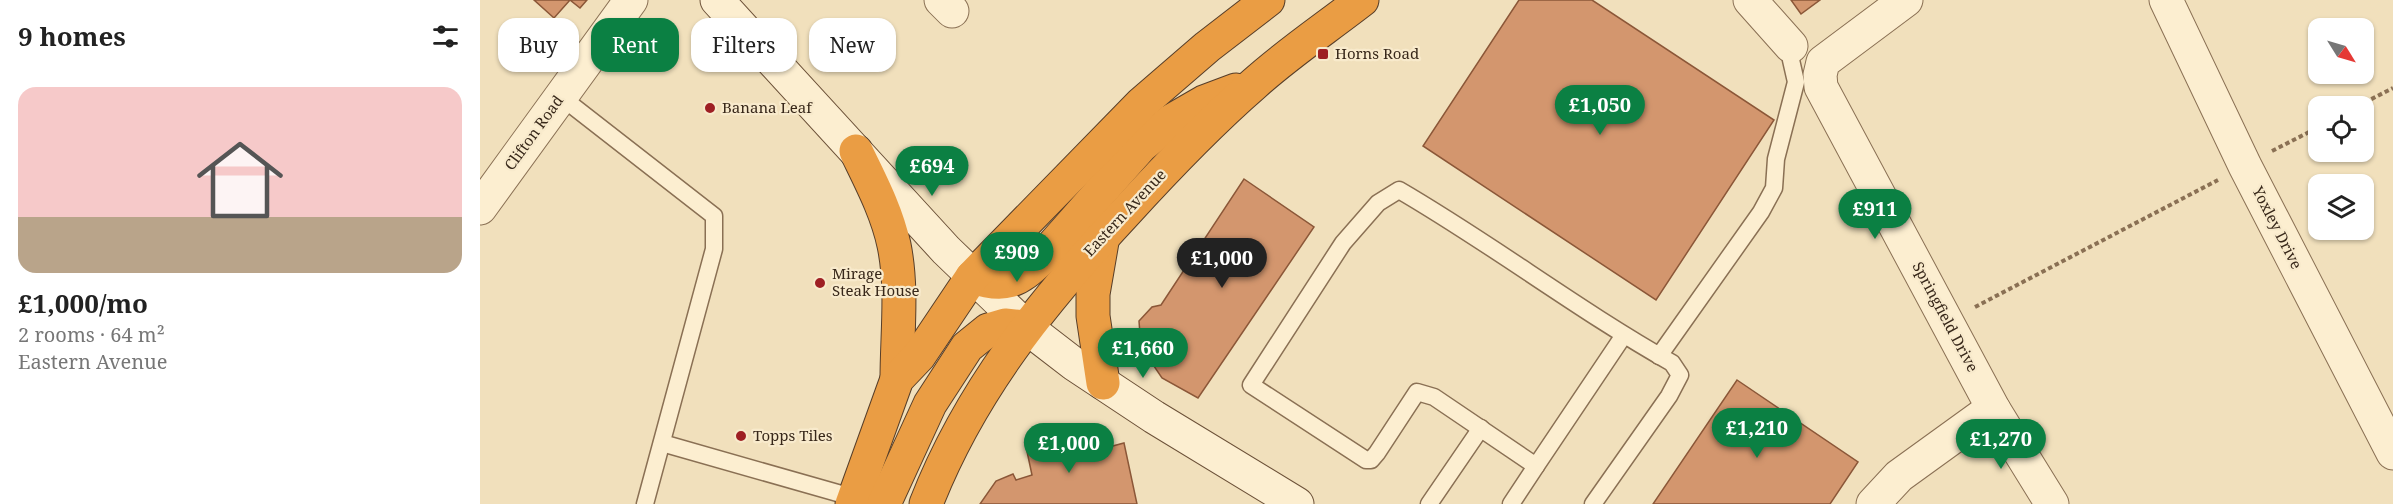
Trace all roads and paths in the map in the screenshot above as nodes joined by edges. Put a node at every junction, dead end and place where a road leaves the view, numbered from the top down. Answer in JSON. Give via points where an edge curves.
{"nodes":[{"id":1,"x":631,"y":0,"type":"edge"},
{"id":2,"x":717,"y":0,"type":"edge"},
{"id":3,"x":1268,"y":0,"type":"edge"},
{"id":4,"x":1362,"y":0,"type":"edge"},
{"id":5,"x":1750,"y":0,"type":"edge"},
{"id":6,"x":1906,"y":0,"type":"edge"},
{"id":7,"x":2166,"y":0,"type":"edge"},
{"id":8,"x":1791,"y":46,"type":"joint"},
{"id":9,"x":1255,"y":82,"type":"junction"},
{"id":10,"x":2393,"y":88,"type":"edge"},
{"id":11,"x":560,"y":96,"type":"junction"},
{"id":12,"x":2374,"y":98,"type":"edge"},
{"id":13,"x":2308,"y":133,"type":"edge"},
{"id":14,"x":856,"y":151,"type":"junction"},
{"id":15,"x":2245,"y":165,"type":"junction"},
{"id":16,"x":480,"y":208,"type":"edge"},
{"id":17,"x":1103,"y":236,"type":"junction"},
{"id":18,"x":972,"y":277,"type":"junction"},
{"id":19,"x":1948,"y":322,"type":"junction"},
{"id":20,"x":1026,"y":327,"type":"junction"},
{"id":21,"x":1624,"y":334,"type":"junction"},
{"id":22,"x":1659,"y":356,"type":"junction"},
{"id":23,"x":897,"y":379,"type":"junction"},
{"id":24,"x":1103,"y":383,"type":"junction"},
{"id":25,"x":1994,"y":410,"type":"junction"},
{"id":26,"x":1481,"y":428,"type":"junction"},
{"id":27,"x":662,"y":443,"type":"junction"},
{"id":28,"x":2393,"y":453,"type":"edge"},
{"id":29,"x":1536,"y":466,"type":"junction"},
{"id":30,"x":863,"y":502,"type":"edge"},
{"id":31,"x":1294,"y":503,"type":"edge"},
{"id":32,"x":645,"y":504,"type":"edge"},
{"id":33,"x":926,"y":504,"type":"edge"},
{"id":34,"x":1429,"y":504,"type":"edge"},
{"id":35,"x":1511,"y":504,"type":"edge"},
{"id":36,"x":1593,"y":504,"type":"edge"},
{"id":37,"x":1873,"y":504,"type":"edge"},
{"id":38,"x":2052,"y":504,"type":"edge"}],
"edges":[{"from":1,"to":11,"type":"street","name":"Clifton Road"},
{"from":2,"to":14,"type":"street"},
{"from":3,"to":18,"type":"highway","via":[[1141,104]]},
{"from":4,"to":9,"type":"highway","name":"Eastern Avenue"},
{"from":5,"to":8,"type":"street"},
{"from":6,"to":19,"type":"street","name":"Springfield Drive","via":[[1823,62],[1821,87]]},
{"from":7,"to":15,"type":"street","name":"Yoxley Drive"},
{"from":8,"to":22,"type":"lane","via":[[1796,82],[1776,159],[1774,188]]},
{"from":9,"to":17,"type":"highway","name":"Eastern Avenue","via":[[1182,151]]},
{"from":9,"to":18,"type":"highway","via":[[1204,102],[1141,146],[1024,275],[1005,283]]},
{"from":10,"to":12,"type":"path"},
{"from":11,"to":16,"type":"street","name":"Clifton Road"},
{"from":11,"to":27,"type":"lane","via":[[714,216],[714,249]]},
{"from":13,"to":15,"type":"path"},
{"from":14,"to":18,"type":"street"},
{"from":14,"to":23,"type":"highway","via":[[880,201],[894,245],[899,291]]},
{"from":15,"to":19,"type":"path"},
{"from":15,"to":28,"type":"street","name":"Yoxley Drive"},
{"from":17,"to":20,"type":"highway","name":"Eastern Avenue"},
{"from":17,"to":24,"type":"highway","via":[[1093,316]]},
{"from":18,"to":20,"type":"street"},
{"from":18,"to":23,"type":"highway","via":[[919,356]]},
{"from":19,"to":25,"type":"street","name":"Springfield Drive"},
{"from":20,"to":24,"type":"street"},
{"from":20,"to":30,"type":"highway","via":[[1005,325],[988,330],[967,347]]},
{"from":20,"to":33,"type":"highway","name":"Eastern Avenue","via":[[983,389]]},
{"from":21,"to":22,"type":"lane"},
{"from":21,"to":26,"type":"lane","via":[[1399,190],[1378,203],[1343,243],[1251,385],[1366,460],[1377,453],[1417,392],[1434,397]]},
{"from":21,"to":29,"type":"lane"},
{"from":22,"to":36,"type":"lane","via":[[1672,363],[1680,375]]},
{"from":23,"to":30,"type":"highway"},
{"from":24,"to":31,"type":"street"},
{"from":25,"to":37,"type":"street","via":[[1899,476]]},
{"from":25,"to":38,"type":"street","name":"Springfield Drive"},
{"from":26,"to":29,"type":"lane"},
{"from":26,"to":34,"type":"lane"},
{"from":27,"to":30,"type":"lane"},
{"from":27,"to":32,"type":"lane"},
{"from":29,"to":35,"type":"lane"}]}
